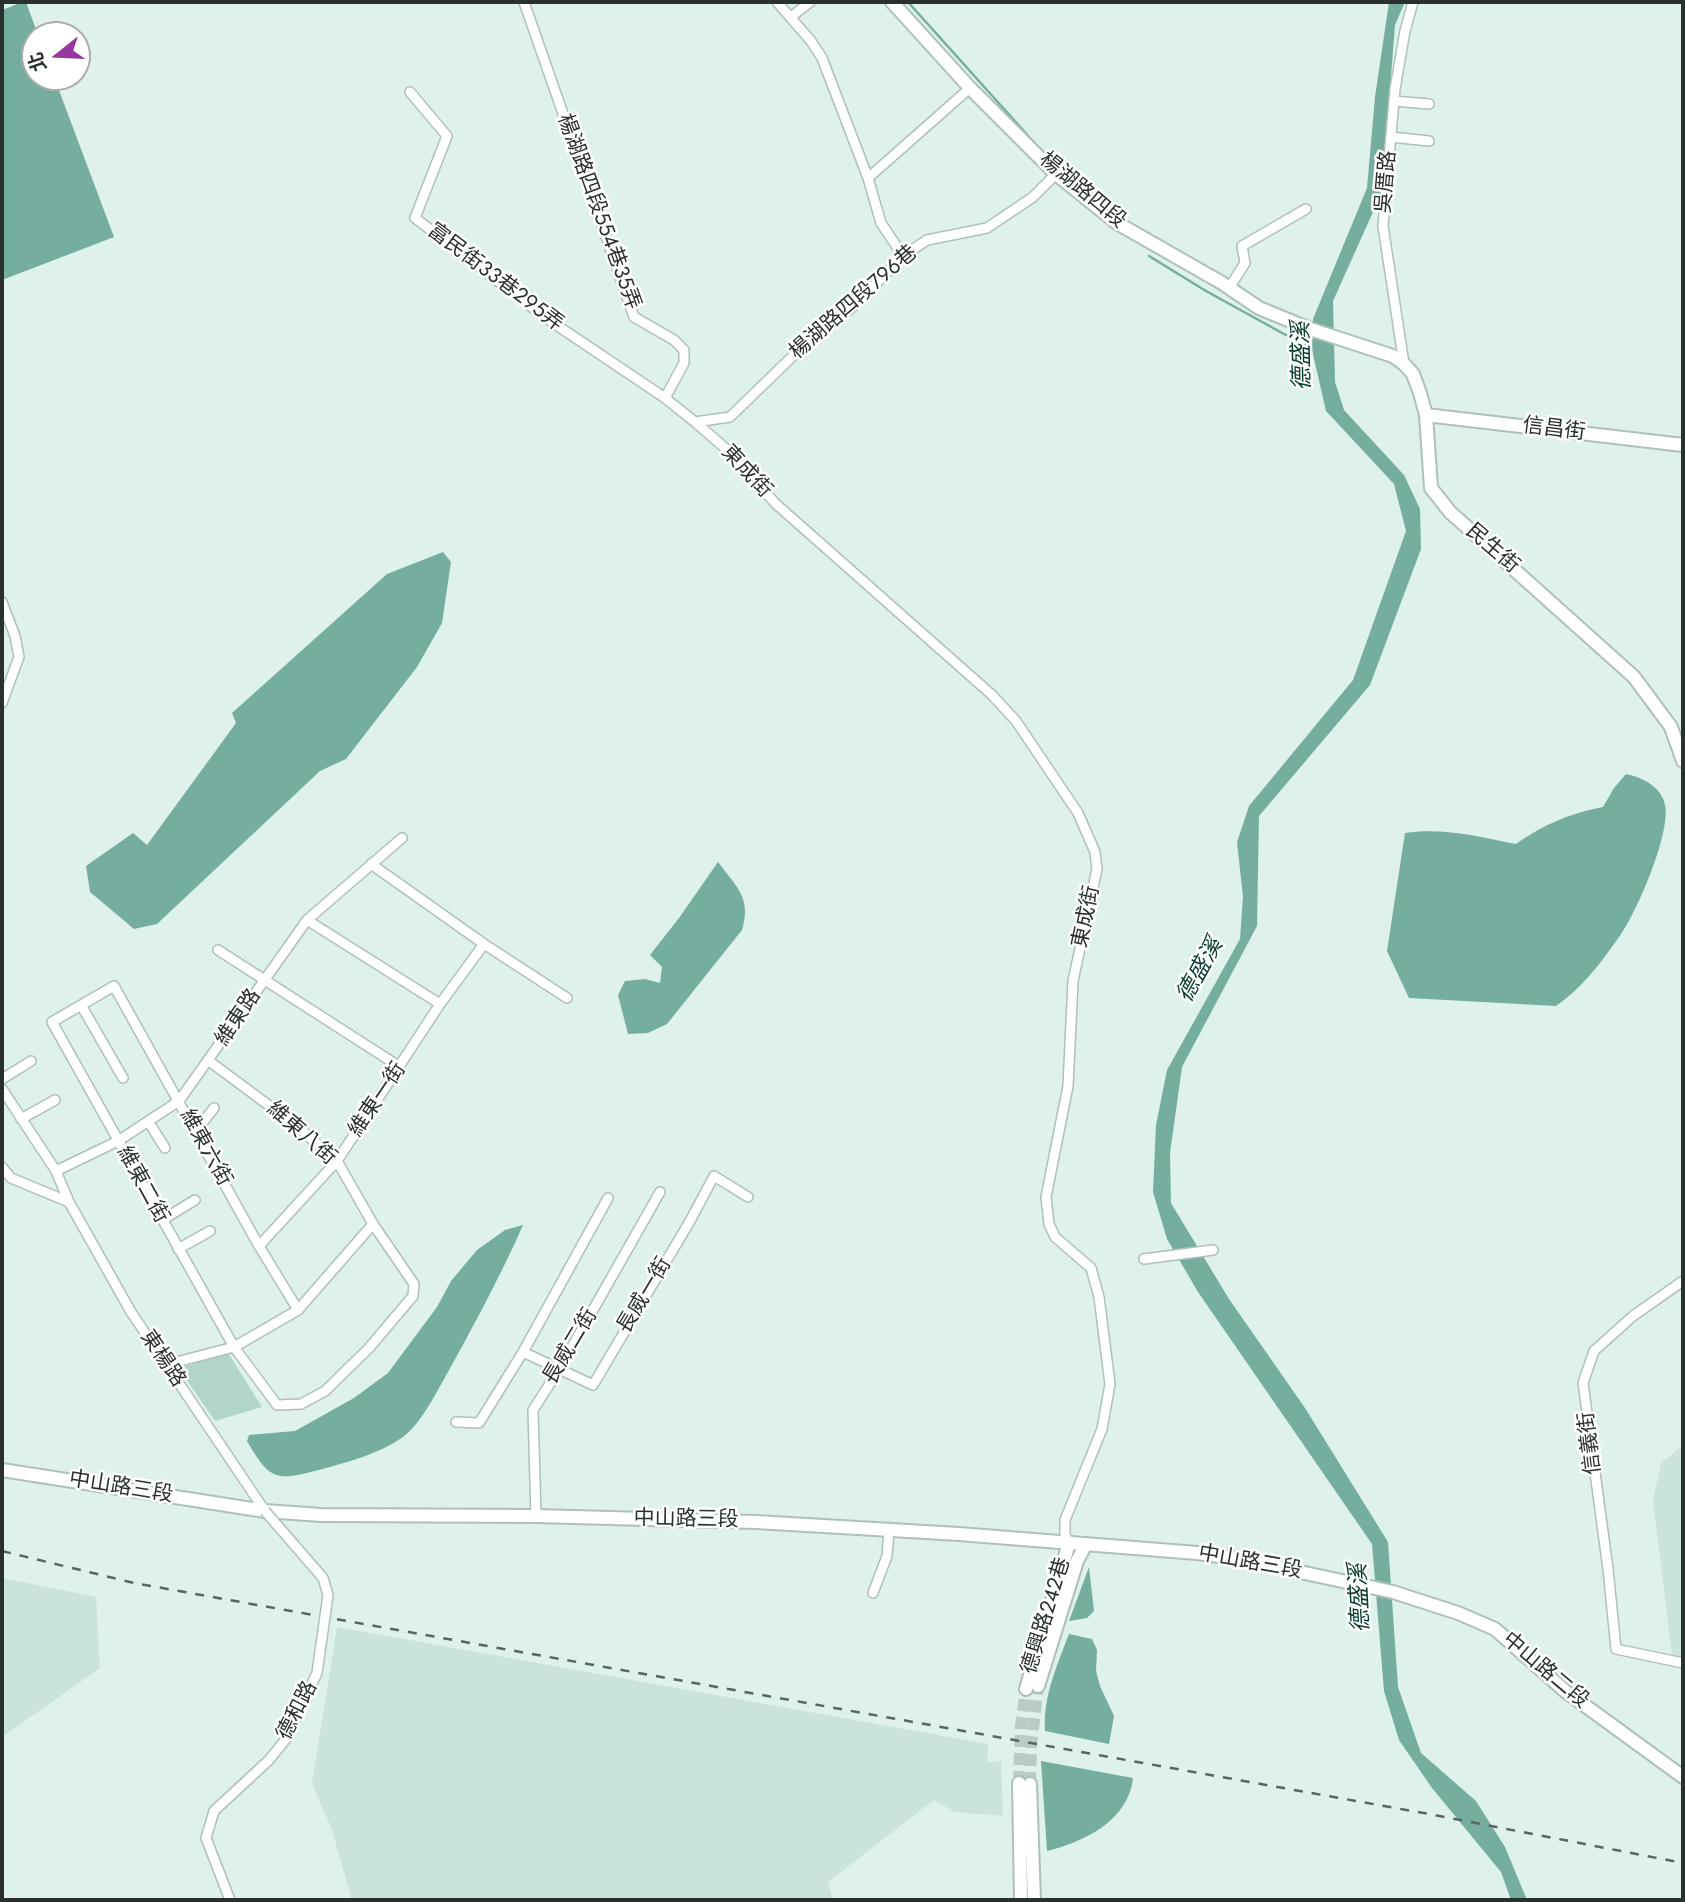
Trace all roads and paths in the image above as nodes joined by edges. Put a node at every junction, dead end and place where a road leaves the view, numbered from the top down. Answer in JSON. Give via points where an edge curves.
{"nodes":[{"id":1,"x":524,"y":2,"type":"edge"},
{"id":2,"x":776,"y":2,"type":"edge"},
{"id":3,"x":810,"y":2,"type":"edge"},
{"id":4,"x":892,"y":2,"type":"edge"},
{"id":5,"x":1413,"y":2,"type":"edge"},
{"id":6,"x":791,"y":17,"type":"junction"},
{"id":7,"x":970,"y":88,"type":"junction"},
{"id":8,"x":410,"y":92,"type":"dead end"},
{"id":9,"x":1394,"y":101,"type":"junction"},
{"id":10,"x":1429,"y":104,"type":"dead end"},
{"id":11,"x":1391,"y":137,"type":"junction"},
{"id":12,"x":1429,"y":141,"type":"dead end"},
{"id":13,"x":1056,"y":174,"type":"junction"},
{"id":14,"x":868,"y":178,"type":"junction"},
{"id":15,"x":1306,"y":209,"type":"dead end"},
{"id":16,"x":903,"y":256,"type":"junction"},
{"id":17,"x":1229,"y":288,"type":"junction"},
{"id":18,"x":1404,"y":364,"type":"junction"},
{"id":19,"x":665,"y":398,"type":"junction"},
{"id":20,"x":1426,"y":415,"type":"junction"},
{"id":21,"x":695,"y":422,"type":"junction"},
{"id":22,"x":1683,"y":445,"type":"edge"},
{"id":23,"x":3,"y":606,"type":"edge"},
{"id":24,"x":2,"y":703,"type":"edge"},
{"id":25,"x":1683,"y":761,"type":"edge"},
{"id":26,"x":402,"y":838,"type":"dead end"},
{"id":27,"x":371,"y":864,"type":"junction"},
{"id":28,"x":307,"y":920,"type":"junction"},
{"id":29,"x":484,"y":944,"type":"junction"},
{"id":30,"x":218,"y":950,"type":"dead end"},
{"id":31,"x":264,"y":981,"type":"junction"},
{"id":32,"x":114,"y":986,"type":"joint"},
{"id":33,"x":567,"y":998,"type":"dead end"},
{"id":34,"x":440,"y":1004,"type":"junction"},
{"id":35,"x":81,"y":1005,"type":"junction"},
{"id":36,"x":31,"y":1060,"type":"dead end"},
{"id":37,"x":209,"y":1061,"type":"junction"},
{"id":38,"x":400,"y":1067,"type":"junction"},
{"id":39,"x":123,"y":1078,"type":"dead end"},
{"id":40,"x":2,"y":1079,"type":"edge"},
{"id":41,"x":2,"y":1089,"type":"edge"},
{"id":42,"x":55,"y":1100,"type":"dead end"},
{"id":43,"x":179,"y":1101,"type":"junction"},
{"id":44,"x":214,"y":1108,"type":"dead end"},
{"id":45,"x":21,"y":1119,"type":"junction"},
{"id":46,"x":148,"y":1121,"type":"junction"},
{"id":47,"x":196,"y":1131,"type":"junction"},
{"id":48,"x":118,"y":1141,"type":"junction"},
{"id":49,"x":165,"y":1148,"type":"dead end"},
{"id":50,"x":337,"y":1161,"type":"junction"},
{"id":51,"x":2,"y":1167,"type":"edge"},
{"id":52,"x":55,"y":1171,"type":"junction"},
{"id":53,"x":660,"y":1192,"type":"dead end"},
{"id":54,"x":748,"y":1197,"type":"dead end"},
{"id":55,"x":608,"y":1198,"type":"dead end"},
{"id":56,"x":195,"y":1200,"type":"dead end"},
{"id":57,"x":69,"y":1202,"type":"junction"},
{"id":58,"x":162,"y":1220,"type":"junction"},
{"id":59,"x":373,"y":1224,"type":"junction"},
{"id":60,"x":210,"y":1231,"type":"dead end"},
{"id":61,"x":259,"y":1246,"type":"junction"},
{"id":62,"x":178,"y":1249,"type":"junction"},
{"id":63,"x":1209,"y":1250,"type":"dead end"},
{"id":64,"x":1144,"y":1259,"type":"dead end"},
{"id":65,"x":1683,"y":1281,"type":"edge"},
{"id":66,"x":298,"y":1310,"type":"junction"},
{"id":67,"x":234,"y":1347,"type":"junction"},
{"id":68,"x":523,"y":1352,"type":"junction"},
{"id":69,"x":165,"y":1364,"type":"junction"},
{"id":70,"x":560,"y":1368,"type":"junction"},
{"id":71,"x":276,"y":1405,"type":"joint"},
{"id":72,"x":456,"y":1422,"type":"dead end"},
{"id":73,"x":2,"y":1470,"type":"edge"},
{"id":74,"x":265,"y":1511,"type":"junction"},
{"id":75,"x":536,"y":1517,"type":"junction"},
{"id":76,"x":889,"y":1530,"type":"junction"},
{"id":77,"x":1069,"y":1543,"type":"junction"},
{"id":78,"x":1086,"y":1544,"type":"junction"},
{"id":79,"x":1393,"y":1592,"type":"joint"},
{"id":80,"x":873,"y":1593,"type":"dead end"},
{"id":81,"x":1683,"y":1663,"type":"edge"},
{"id":82,"x":1683,"y":1777,"type":"edge"},
{"id":83,"x":230,"y":1900,"type":"edge"},
{"id":84,"x":1021,"y":1900,"type":"edge"},
{"id":85,"x":1034,"y":1900,"type":"edge"}],
"edges":[{"from":1,"to":19,"type":"street","name":"楊湖路四段554巷35弄","via":[[634,317],[684,350],[684,363]]},
{"from":2,"to":6,"type":"street"},
{"from":3,"to":6,"type":"street"},
{"from":4,"to":7,"type":"street","name":"楊湖路四段"},
{"from":5,"to":9,"type":"street","name":"吳厝路"},
{"from":6,"to":14,"type":"street","via":[[822,58]]},
{"from":7,"to":13,"type":"street","name":"楊湖路四段"},
{"from":7,"to":14,"type":"street"},
{"from":8,"to":19,"type":"street","name":"富民街33巷295弄","via":[[447,136],[415,218],[546,318]]},
{"from":9,"to":10,"type":"street"},
{"from":9,"to":11,"type":"street","name":"吳厝路"},
{"from":11,"to":12,"type":"street"},
{"from":11,"to":18,"type":"street","name":"吳厝路","via":[[1383,226]]},
{"from":13,"to":16,"type":"street","name":"楊湖路四段796巷","via":[[1033,197],[987,228],[927,240]]},
{"from":13,"to":17,"type":"street","name":"楊湖路四段","via":[[1117,223]]},
{"from":14,"to":16,"type":"street","via":[[881,223]]},
{"from":15,"to":17,"type":"street","via":[[1242,246],[1245,263]]},
{"from":16,"to":21,"type":"street","name":"楊湖路四段796巷","via":[[730,417]]},
{"from":17,"to":18,"type":"street","name":"楊湖路四段","via":[[1259,308]]},
{"from":18,"to":20,"type":"street","name":"民生街"},
{"from":19,"to":21,"type":"street","name":"富民街33巷295弄"},
{"from":20,"to":22,"type":"street","name":"信昌街"},
{"from":20,"to":25,"type":"street","name":"民生街","via":[[1431,488],[1450,512],[1634,677],[1671,727]]},
{"from":21,"to":77,"type":"street","name":"東成街","via":[[776,504],[992,695],[1016,721],[1058,784],[1096,852],[1096,873],[1073,981],[1068,1086],[1046,1197],[1055,1237],[1091,1268],[1110,1384],[1102,1429],[1065,1520]]},
{"from":23,"to":24,"type":"street","via":[[19,657]]},
{"from":26,"to":27,"type":"street","name":"維東路"},
{"from":27,"to":28,"type":"street","name":"維東路"},
{"from":27,"to":29,"type":"street"},
{"from":28,"to":31,"type":"street","name":"維東路"},
{"from":28,"to":34,"type":"street"},
{"from":29,"to":33,"type":"street"},
{"from":29,"to":34,"type":"street","name":"維東一街"},
{"from":30,"to":31,"type":"street"},
{"from":31,"to":37,"type":"street","name":"維東路"},
{"from":31,"to":38,"type":"street"},
{"from":32,"to":35,"type":"street","name":"維東二街"},
{"from":32,"to":43,"type":"street","name":"維東六街"},
{"from":34,"to":38,"type":"street","name":"維東一街"},
{"from":35,"to":39,"type":"street"},
{"from":35,"to":48,"type":"street","name":"維東二街","via":[[52,1022]]},
{"from":36,"to":40,"type":"street"},
{"from":37,"to":43,"type":"street","name":"維東路"},
{"from":37,"to":50,"type":"street","name":"維東八街"},
{"from":38,"to":50,"type":"street","name":"維東一街"},
{"from":41,"to":45,"type":"street","name":"東楊路"},
{"from":42,"to":45,"type":"street"},
{"from":43,"to":46,"type":"street","name":"維東路"},
{"from":43,"to":47,"type":"street","name":"維東六街"},
{"from":44,"to":47,"type":"street"},
{"from":45,"to":52,"type":"street","name":"東楊路"},
{"from":46,"to":48,"type":"street","name":"維東路"},
{"from":46,"to":49,"type":"street"},
{"from":47,"to":61,"type":"street","name":"維東六街"},
{"from":48,"to":52,"type":"street","name":"維東路"},
{"from":48,"to":58,"type":"street","name":"維東二街"},
{"from":50,"to":59,"type":"street","name":"維東八街"},
{"from":50,"to":61,"type":"street","name":"維東一街"},
{"from":51,"to":57,"type":"street","via":[[11,1178]]},
{"from":52,"to":57,"type":"street","name":"東楊路"},
{"from":53,"to":70,"type":"street","name":"長威二街"},
{"from":54,"to":70,"type":"street","name":"長威一街","via":[[714,1176],[593,1385]]},
{"from":55,"to":68,"type":"street"},
{"from":56,"to":58,"type":"street"},
{"from":57,"to":69,"type":"street","name":"東楊路"},
{"from":58,"to":62,"type":"street","name":"維東二街"},
{"from":59,"to":66,"type":"street"},
{"from":59,"to":71,"type":"street","name":"維東八街","via":[[414,1284],[413,1296],[325,1391],[302,1404]]},
{"from":60,"to":62,"type":"street"},
{"from":61,"to":66,"type":"street","name":"維東六街"},
{"from":62,"to":67,"type":"street","name":"維東二街"},
{"from":63,"to":64,"type":"street"},
{"from":65,"to":81,"type":"street","name":"信義街","via":[[1594,1351],[1584,1383],[1616,1649]]},
{"from":66,"to":67,"type":"street"},
{"from":67,"to":69,"type":"street"},
{"from":67,"to":71,"type":"street","name":"維東二街"},
{"from":68,"to":70,"type":"street","name":"長威一街"},
{"from":68,"to":72,"type":"street","via":[[479,1423]]},
{"from":69,"to":74,"type":"street","name":"東楊路"},
{"from":70,"to":75,"type":"street","name":"長威二街","via":[[533,1410]]},
{"from":73,"to":74,"type":"street","name":"中山路三段"},
{"from":74,"to":75,"type":"street","name":"中山路三段"},
{"from":74,"to":83,"type":"street","name":"德和路","bridge":true,"via":[[323,1578],[328,1595],[317,1673],[286,1739],[214,1811],[206,1838]]},
{"from":75,"to":76,"type":"street","name":"中山路三段"},
{"from":76,"to":77,"type":"street","name":"中山路三段"},
{"from":76,"to":80,"type":"street","via":[[887,1556]]},
{"from":77,"to":78,"type":"street","name":"中山路三段"},
{"from":77,"to":78,"type":"street","name":"德興路242巷","via":[[1032,1687]]},
{"from":78,"to":79,"type":"street","name":"中山路三段","via":[[1218,1556]]},
{"from":79,"to":82,"type":"street","name":"中山路二段","via":[[1495,1629],[1565,1690]]},
{"from":84,"to":85,"type":"street","via":[[1025,1784]]}]}
